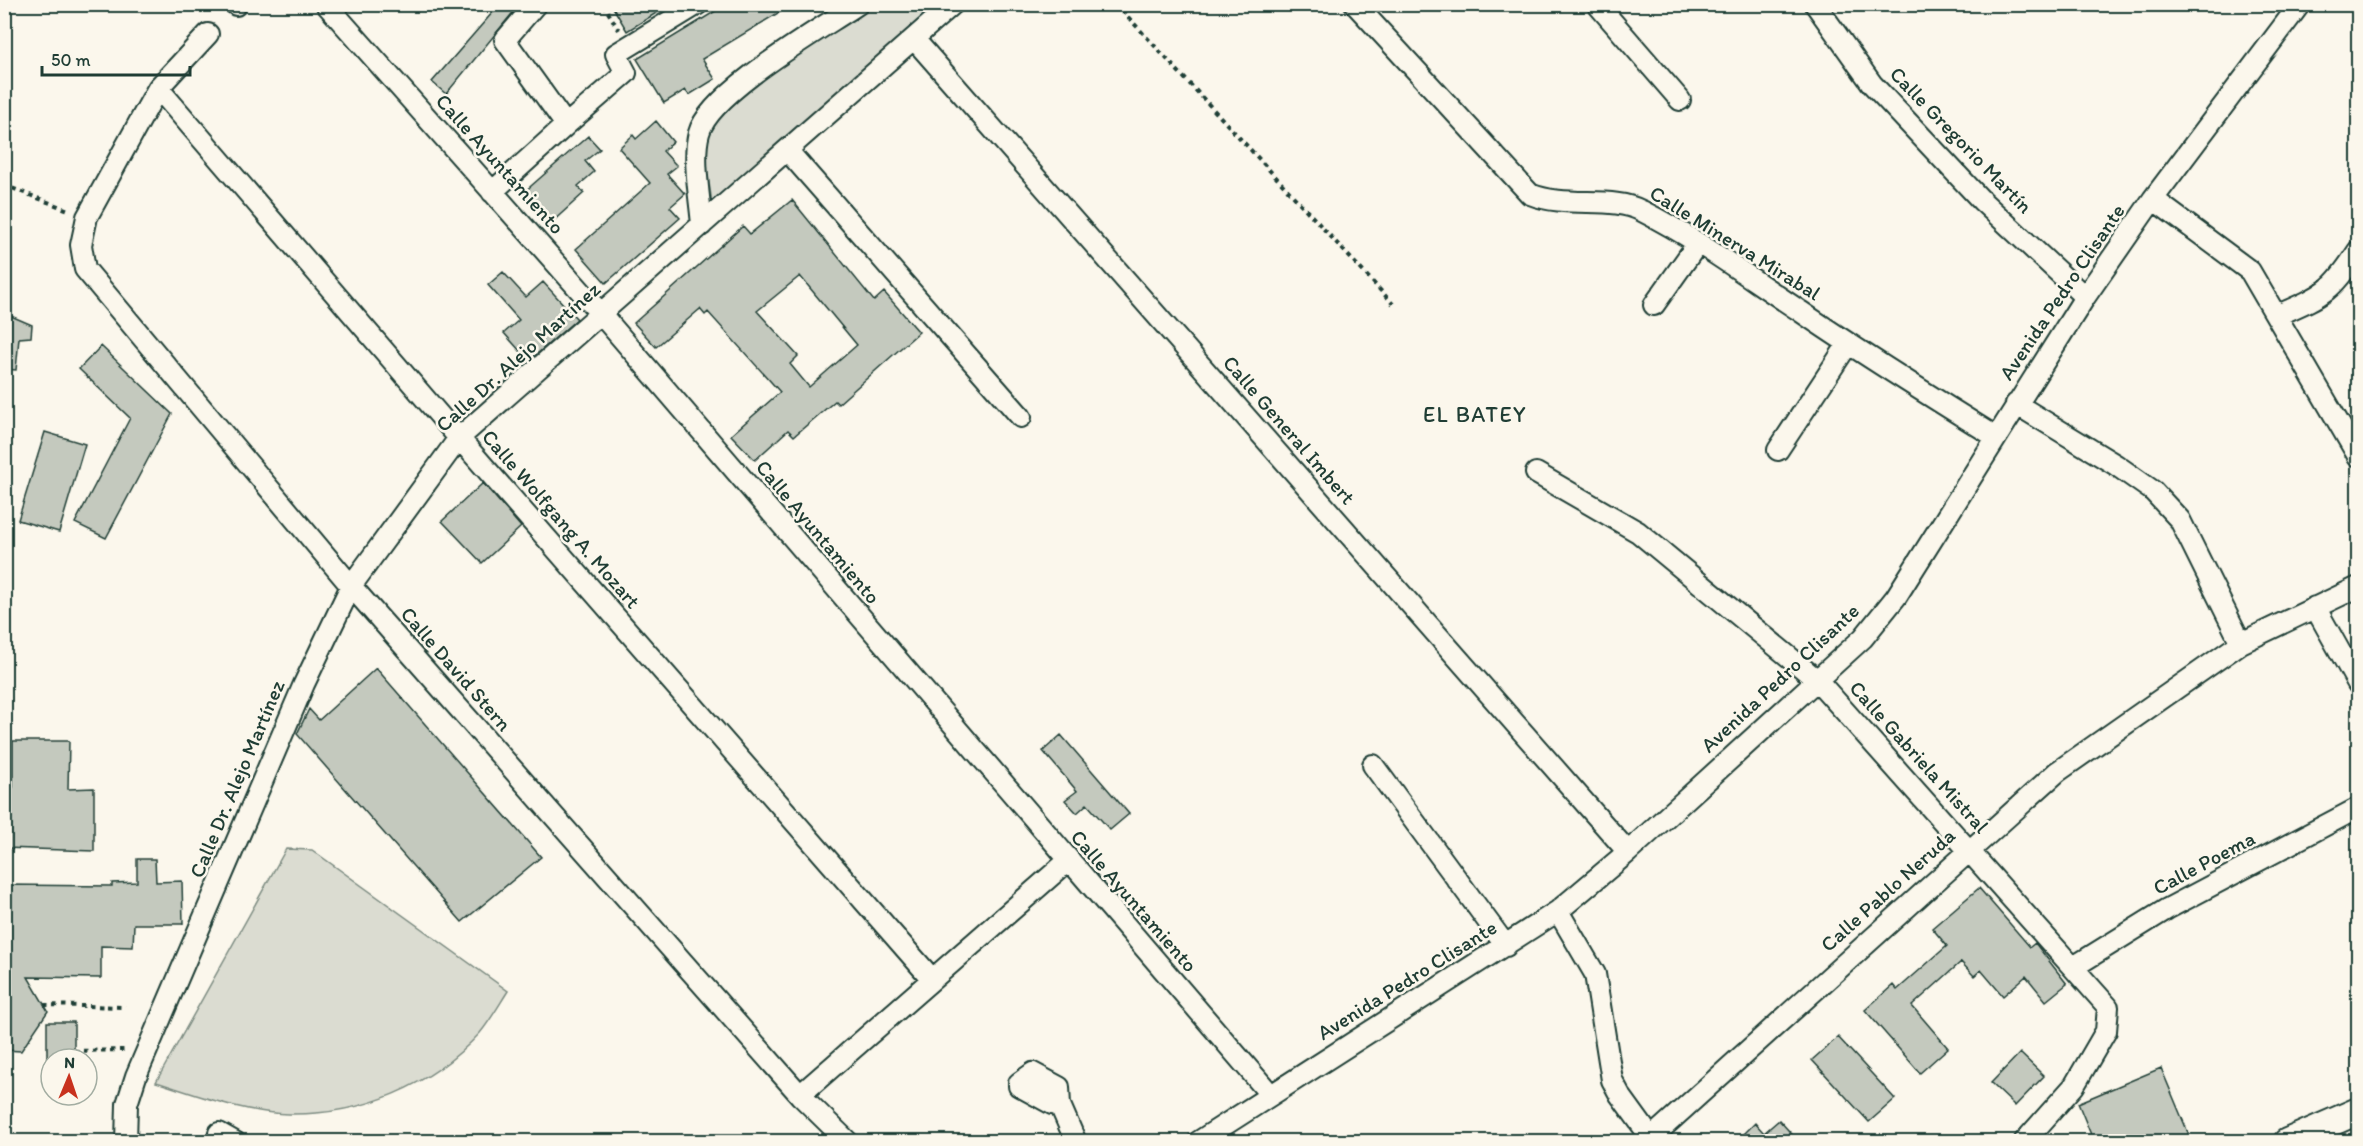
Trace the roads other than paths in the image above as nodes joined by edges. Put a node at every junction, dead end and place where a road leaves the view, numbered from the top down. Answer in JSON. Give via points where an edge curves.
{"nodes":[{"id":1,"x":326,"y":4,"type":"edge"},
{"id":2,"x":536,"y":4,"type":"edge"},
{"id":3,"x":698,"y":4,"type":"edge"},
{"id":4,"x":858,"y":4,"type":"edge"},
{"id":5,"x":953,"y":4,"type":"edge"},
{"id":6,"x":1355,"y":4,"type":"edge"},
{"id":7,"x":1597,"y":4,"type":"edge"},
{"id":8,"x":1815,"y":4,"type":"edge"},
{"id":9,"x":2300,"y":4,"type":"edge"},
{"id":10,"x":208,"y":34,"type":"dead end"},
{"id":11,"x":914,"y":39,"type":"junction"},
{"id":12,"x":158,"y":88,"type":"junction"},
{"id":13,"x":1680,"y":100,"type":"dead end"},
{"id":14,"x":566,"y":125,"type":"junction"},
{"id":15,"x":787,"y":150,"type":"junction"},
{"id":16,"x":492,"y":192,"type":"junction"},
{"id":17,"x":2153,"y":199,"type":"junction"},
{"id":18,"x":702,"y":225,"type":"junction"},
{"id":19,"x":1698,"y":243,"type":"junction"},
{"id":20,"x":2358,"y":251,"type":"edge"},
{"id":21,"x":2085,"y":297,"type":"junction"},
{"id":22,"x":1654,"y":305,"type":"dead end"},
{"id":23,"x":601,"y":314,"type":"junction"},
{"id":24,"x":2278,"y":315,"type":"junction"},
{"id":25,"x":1848,"y":344,"type":"junction"},
{"id":26,"x":2016,"y":404,"type":"junction"},
{"id":27,"x":1021,"y":417,"type":"dead end"},
{"id":28,"x":1996,"y":437,"type":"junction"},
{"id":29,"x":459,"y":438,"type":"junction"},
{"id":30,"x":1778,"y":450,"type":"dead end"},
{"id":31,"x":2358,"y":456,"type":"edge"},
{"id":32,"x":1536,"y":473,"type":"dead end"},
{"id":33,"x":351,"y":586,"type":"junction"},
{"id":34,"x":2358,"y":587,"type":"edge"},
{"id":35,"x":2315,"y":607,"type":"junction"},
{"id":36,"x":2241,"y":643,"type":"junction"},
{"id":37,"x":1817,"y":680,"type":"junction"},
{"id":38,"x":2358,"y":684,"type":"edge"},
{"id":39,"x":1373,"y":765,"type":"dead end"},
{"id":40,"x":2358,"y":808,"type":"edge"},
{"id":41,"x":1969,"y":848,"type":"junction"},
{"id":42,"x":1628,"y":852,"type":"junction"},
{"id":43,"x":1068,"y":861,"type":"junction"},
{"id":44,"x":1558,"y":911,"type":"junction"},
{"id":45,"x":1506,"y":946,"type":"junction"},
{"id":46,"x":2075,"y":966,"type":"junction"},
{"id":47,"x":932,"y":979,"type":"junction"},
{"id":48,"x":1270,"y":1094,"type":"junction"},
{"id":49,"x":800,"y":1095,"type":"junction"},
{"id":50,"x":1060,"y":1105,"type":"dead end"},
{"id":51,"x":2358,"y":1111,"type":"edge"},
{"id":52,"x":1652,"y":1140,"type":"edge"},
{"id":53,"x":126,"y":1142,"type":"edge"},
{"id":54,"x":848,"y":1142,"type":"edge"},
{"id":55,"x":1076,"y":1142,"type":"edge"},
{"id":56,"x":1198,"y":1142,"type":"edge"},
{"id":57,"x":2024,"y":1142,"type":"edge"},
{"id":58,"x":2288,"y":1142,"type":"edge"}],
"edges":[{"from":1,"to":16,"type":"street","name":"Calle Ayuntamiento"},
{"from":2,"to":14,"type":"street","via":[[505,40]]},
{"from":3,"to":14,"type":"street","via":[[616,54],[626,73]]},
{"from":4,"to":18,"type":"street","via":[[725,97],[705,120],[697,151]]},
{"from":5,"to":11,"type":"street","name":"Calle Dr. Alejo Martínez"},
{"from":6,"to":19,"type":"street","name":"Calle Minerva Mirabal","via":[[1530,194],[1557,202],[1630,206]]},
{"from":7,"to":13,"type":"street"},
{"from":8,"to":21,"type":"street","name":"Calle Gregorio Martín","via":[[1872,84],[1982,201]]},
{"from":9,"to":17,"type":"street","name":"Avenida Pedro Clisante"},
{"from":10,"to":12,"type":"street"},
{"from":11,"to":15,"type":"street","name":"Calle Dr. Alejo Martínez"},
{"from":11,"to":42,"type":"street","name":"Calle General Imbert"},
{"from":12,"to":29,"type":"street","name":"Calle Wolfgang A. Mozart"},
{"from":12,"to":33,"type":"street","name":"Calle David Stern","via":[[87,217],[81,245],[85,269]]},
{"from":14,"to":16,"type":"street"},
{"from":15,"to":18,"type":"street","name":"Calle Dr. Alejo Martínez"},
{"from":15,"to":27,"type":"street"},
{"from":16,"to":23,"type":"street","name":"Calle Ayuntamiento"},
{"from":17,"to":21,"type":"street","name":"Avenida Pedro Clisante"},
{"from":17,"to":24,"type":"street","via":[[2250,271]]},
{"from":18,"to":23,"type":"street","name":"Calle Dr. Alejo Martínez"},
{"from":19,"to":22,"type":"street"},
{"from":19,"to":25,"type":"street","name":"Calle Minerva Mirabal"},
{"from":20,"to":24,"type":"street","via":[[2325,294]]},
{"from":21,"to":26,"type":"street","name":"Avenida Pedro Clisante"},
{"from":23,"to":29,"type":"street","name":"Calle Dr. Alejo Martínez"},
{"from":23,"to":43,"type":"street","name":"Calle Ayuntamiento"},
{"from":24,"to":31,"type":"street"},
{"from":25,"to":28,"type":"street","name":"Calle Minerva Mirabal"},
{"from":25,"to":30,"type":"street"},
{"from":26,"to":28,"type":"street","name":"Avenida Pedro Clisante"},
{"from":26,"to":36,"type":"street","via":[[2153,491],[2180,520]]},
{"from":28,"to":37,"type":"street","name":"Avenida Pedro Clisante","via":[[1896,597],[1863,638]]},
{"from":29,"to":33,"type":"street","name":"Calle Dr. Alejo Martínez"},
{"from":29,"to":47,"type":"street","name":"Calle Wolfgang A. Mozart"},
{"from":32,"to":37,"type":"street","name":"Calle Gabriela Mistral","via":[[1638,532]]},
{"from":33,"to":49,"type":"street","name":"Calle David Stern"},
{"from":33,"to":53,"type":"street","name":"Calle Dr. Alejo Martínez","via":[[304,684],[136,1076],[127,1104]]},
{"from":34,"to":35,"type":"street","name":"Calle Pablo Neruda"},
{"from":35,"to":36,"type":"street","name":"Calle Pablo Neruda"},
{"from":35,"to":38,"type":"street"},
{"from":36,"to":41,"type":"street","name":"Calle Pablo Neruda","via":[[2056,772]]},
{"from":37,"to":41,"type":"street","name":"Calle Gabriela Mistral"},
{"from":37,"to":42,"type":"street","name":"Avenida Pedro Clisante"},
{"from":39,"to":45,"type":"street"},
{"from":40,"to":46,"type":"street","name":"Calle Poema","via":[[2167,909]]},
{"from":41,"to":46,"type":"street","name":"Calle Gabriela Mistral"},
{"from":41,"to":52,"type":"street","name":"Calle Pablo Neruda"},
{"from":42,"to":44,"type":"street","name":"Avenida Pedro Clisante"},
{"from":43,"to":47,"type":"street"},
{"from":43,"to":48,"type":"street","name":"Calle Ayuntamiento"},
{"from":44,"to":45,"type":"street","name":"Avenida Pedro Clisante"},
{"from":44,"to":52,"type":"street","via":[[1595,974],[1612,1080]]},
{"from":45,"to":48,"type":"street","name":"Avenida Pedro Clisante"},
{"from":46,"to":57,"type":"street","name":"Calle Gabriela Mistral","via":[[2108,1007],[2106,1031],[2074,1086]]},
{"from":47,"to":49,"type":"street"},
{"from":48,"to":56,"type":"street","name":"Avenida Pedro Clisante"},
{"from":49,"to":54,"type":"street","name":"Calle David Stern"},
{"from":50,"to":55,"type":"street"},
{"from":51,"to":58,"type":"main road"}]}
